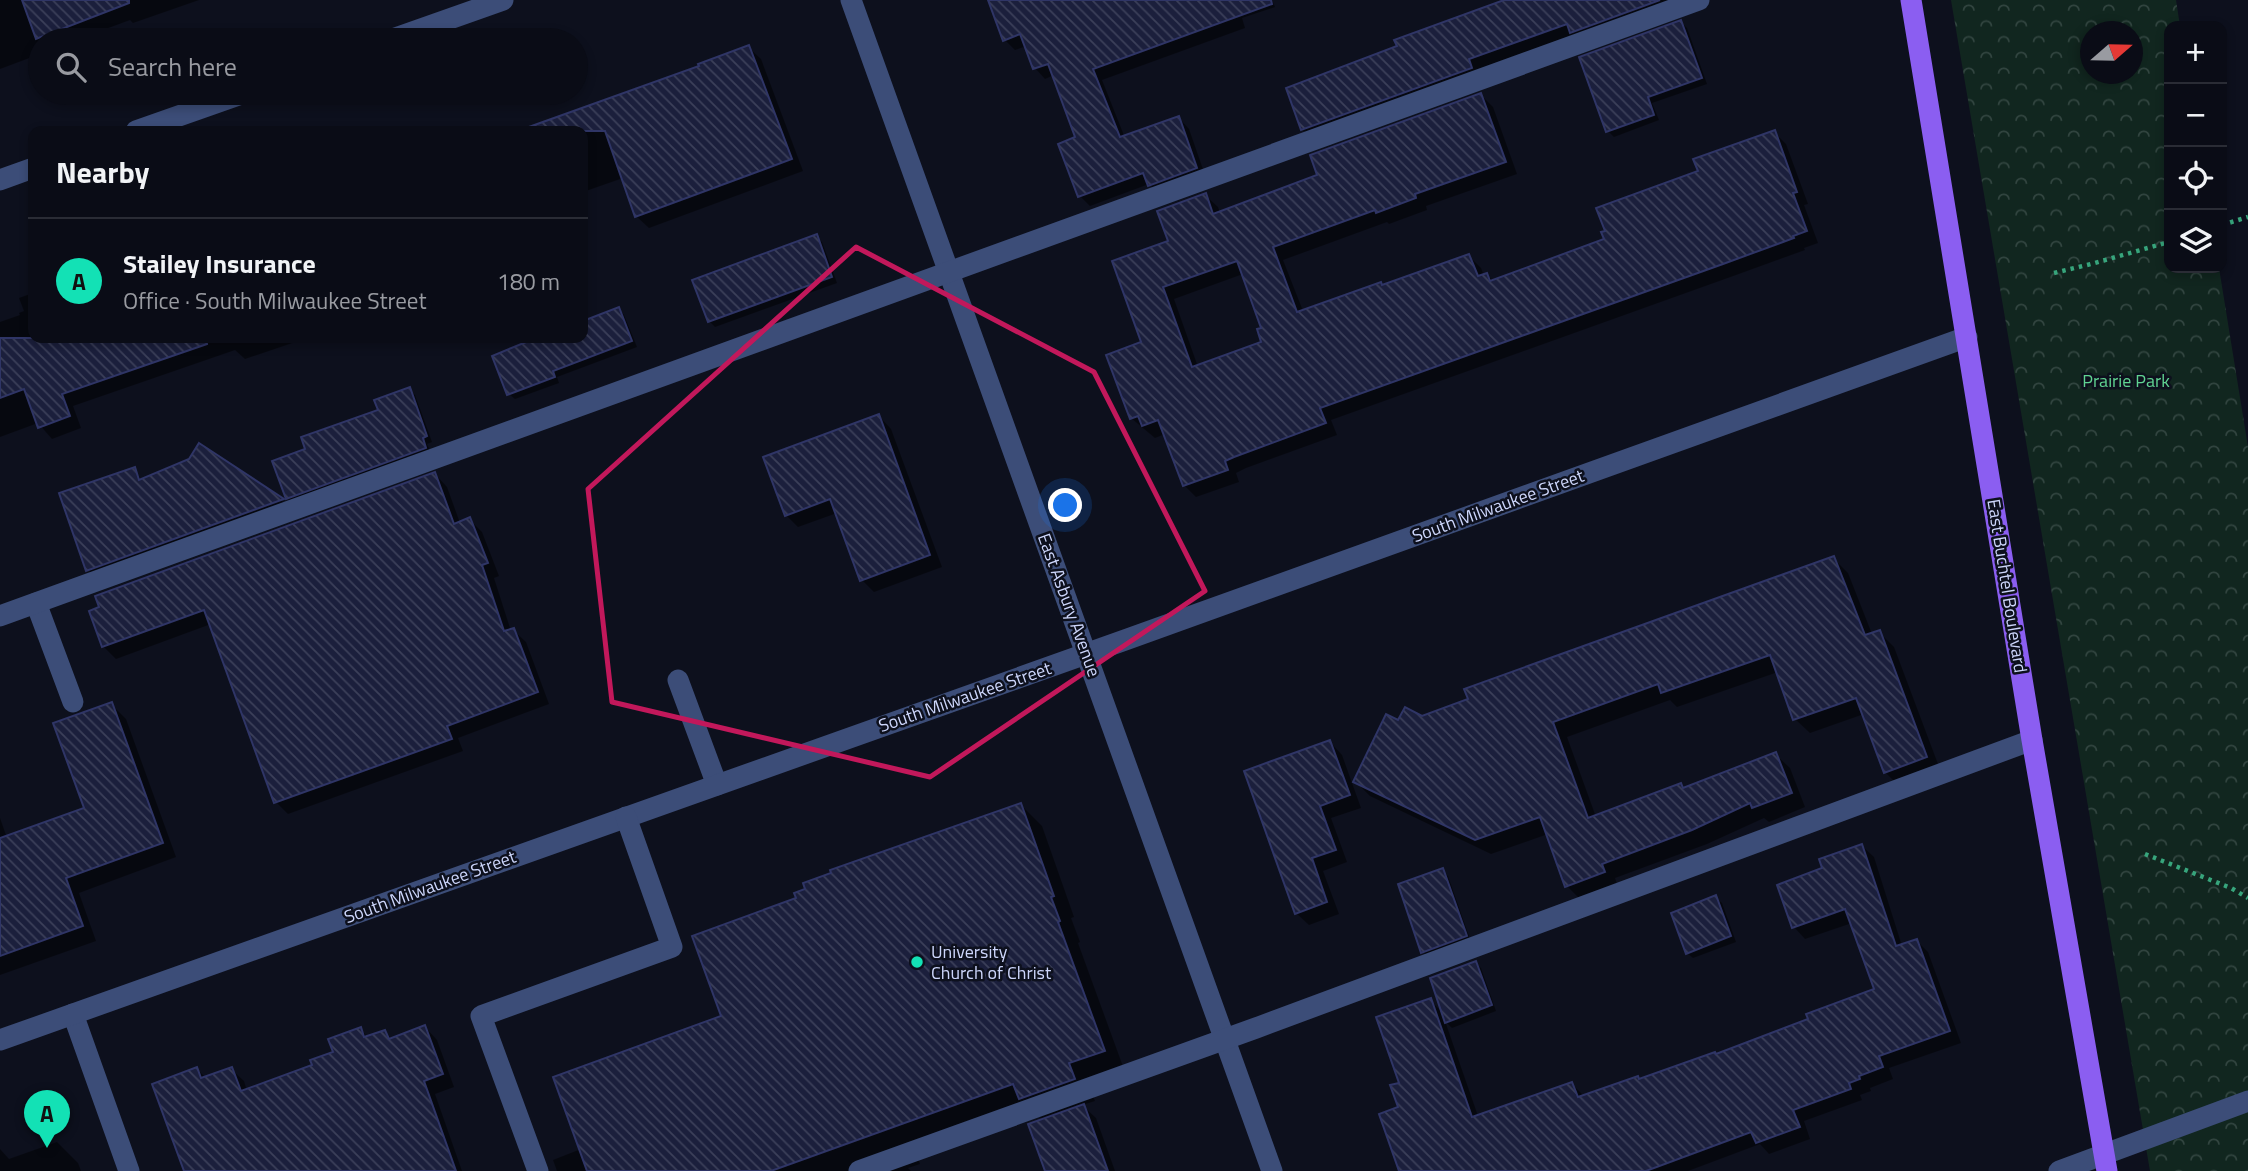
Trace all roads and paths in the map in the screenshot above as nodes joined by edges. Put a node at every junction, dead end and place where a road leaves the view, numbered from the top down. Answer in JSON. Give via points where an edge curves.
{"nodes":[{"id":1,"x":503,"y":0,"type":"edge"},
{"id":2,"x":851,"y":0,"type":"edge"},
{"id":3,"x":1699,"y":0,"type":"edge"},
{"id":4,"x":1911,"y":0,"type":"edge"},
{"id":5,"x":424,"y":28,"type":"edge"},
{"id":6,"x":210,"y":105,"type":"edge"},
{"id":7,"x":150,"y":126,"type":"edge"},
{"id":8,"x":28,"y":170,"type":"edge"},
{"id":9,"x":0,"y":180,"type":"edge"},
{"id":10,"x":2248,"y":217,"type":"edge"},
{"id":11,"x":2227,"y":223,"type":"edge"},
{"id":12,"x":2164,"y":243,"type":"edge"},
{"id":13,"x":950,"y":272,"type":"junction"},
{"id":14,"x":2054,"y":272,"type":"dead end"},
{"id":15,"x":1967,"y":337,"type":"junction"},
{"id":16,"x":36,"y":603,"type":"junction"},
{"id":17,"x":0,"y":616,"type":"edge"},
{"id":18,"x":1087,"y":653,"type":"junction"},
{"id":19,"x":678,"y":680,"type":"dead end"},
{"id":20,"x":73,"y":702,"type":"dead end"},
{"id":21,"x":2032,"y":740,"type":"junction"},
{"id":22,"x":717,"y":785,"type":"junction"},
{"id":23,"x":626,"y":817,"type":"junction"},
{"id":24,"x":2145,"y":854,"type":"dead end"},
{"id":25,"x":2248,"y":898,"type":"edge"},
{"id":26,"x":73,"y":1014,"type":"junction"},
{"id":27,"x":0,"y":1040,"type":"edge"},
{"id":28,"x":1225,"y":1040,"type":"junction"},
{"id":29,"x":2248,"y":1101,"type":"edge"},
{"id":30,"x":2105,"y":1162,"type":"edge"},
{"id":31,"x":129,"y":1171,"type":"edge"},
{"id":32,"x":538,"y":1171,"type":"edge"},
{"id":33,"x":859,"y":1171,"type":"edge"},
{"id":34,"x":1272,"y":1171,"type":"edge"},
{"id":35,"x":2059,"y":1171,"type":"edge"}],
"edges":[{"from":1,"to":5,"type":"street"},
{"from":2,"to":13,"type":"street","name":"East Asbury Avenue"},
{"from":3,"to":13,"type":"street"},
{"from":4,"to":15,"type":"main road","name":"East Buchtel Boulevard"},
{"from":6,"to":7,"type":"street"},
{"from":8,"to":9,"type":"street"},
{"from":10,"to":11,"type":"path"},
{"from":12,"to":14,"type":"path"},
{"from":13,"to":16,"type":"street"},
{"from":13,"to":18,"type":"street","name":"East Asbury Avenue"},
{"from":15,"to":18,"type":"street","name":"South Milwaukee Street"},
{"from":15,"to":21,"type":"main road","name":"East Buchtel Boulevard"},
{"from":16,"to":17,"type":"street"},
{"from":16,"to":20,"type":"street"},
{"from":18,"to":22,"type":"street","name":"South Milwaukee Street"},
{"from":18,"to":28,"type":"street","name":"East Asbury Avenue"},
{"from":19,"to":22,"type":"street"},
{"from":21,"to":28,"type":"street"},
{"from":21,"to":30,"type":"main road","name":"East Buchtel Boulevard"},
{"from":22,"to":23,"type":"street","name":"South Milwaukee Street"},
{"from":23,"to":26,"type":"street","name":"South Milwaukee Street"},
{"from":23,"to":32,"type":"street","via":[[672,947],[481,1016]]},
{"from":24,"to":25,"type":"path"},
{"from":26,"to":27,"type":"street","name":"South Milwaukee Street"},
{"from":26,"to":31,"type":"street"},
{"from":28,"to":33,"type":"street"},
{"from":28,"to":34,"type":"street","name":"East Asbury Avenue"},
{"from":29,"to":30,"type":"street"},
{"from":30,"to":35,"type":"street"}]}
